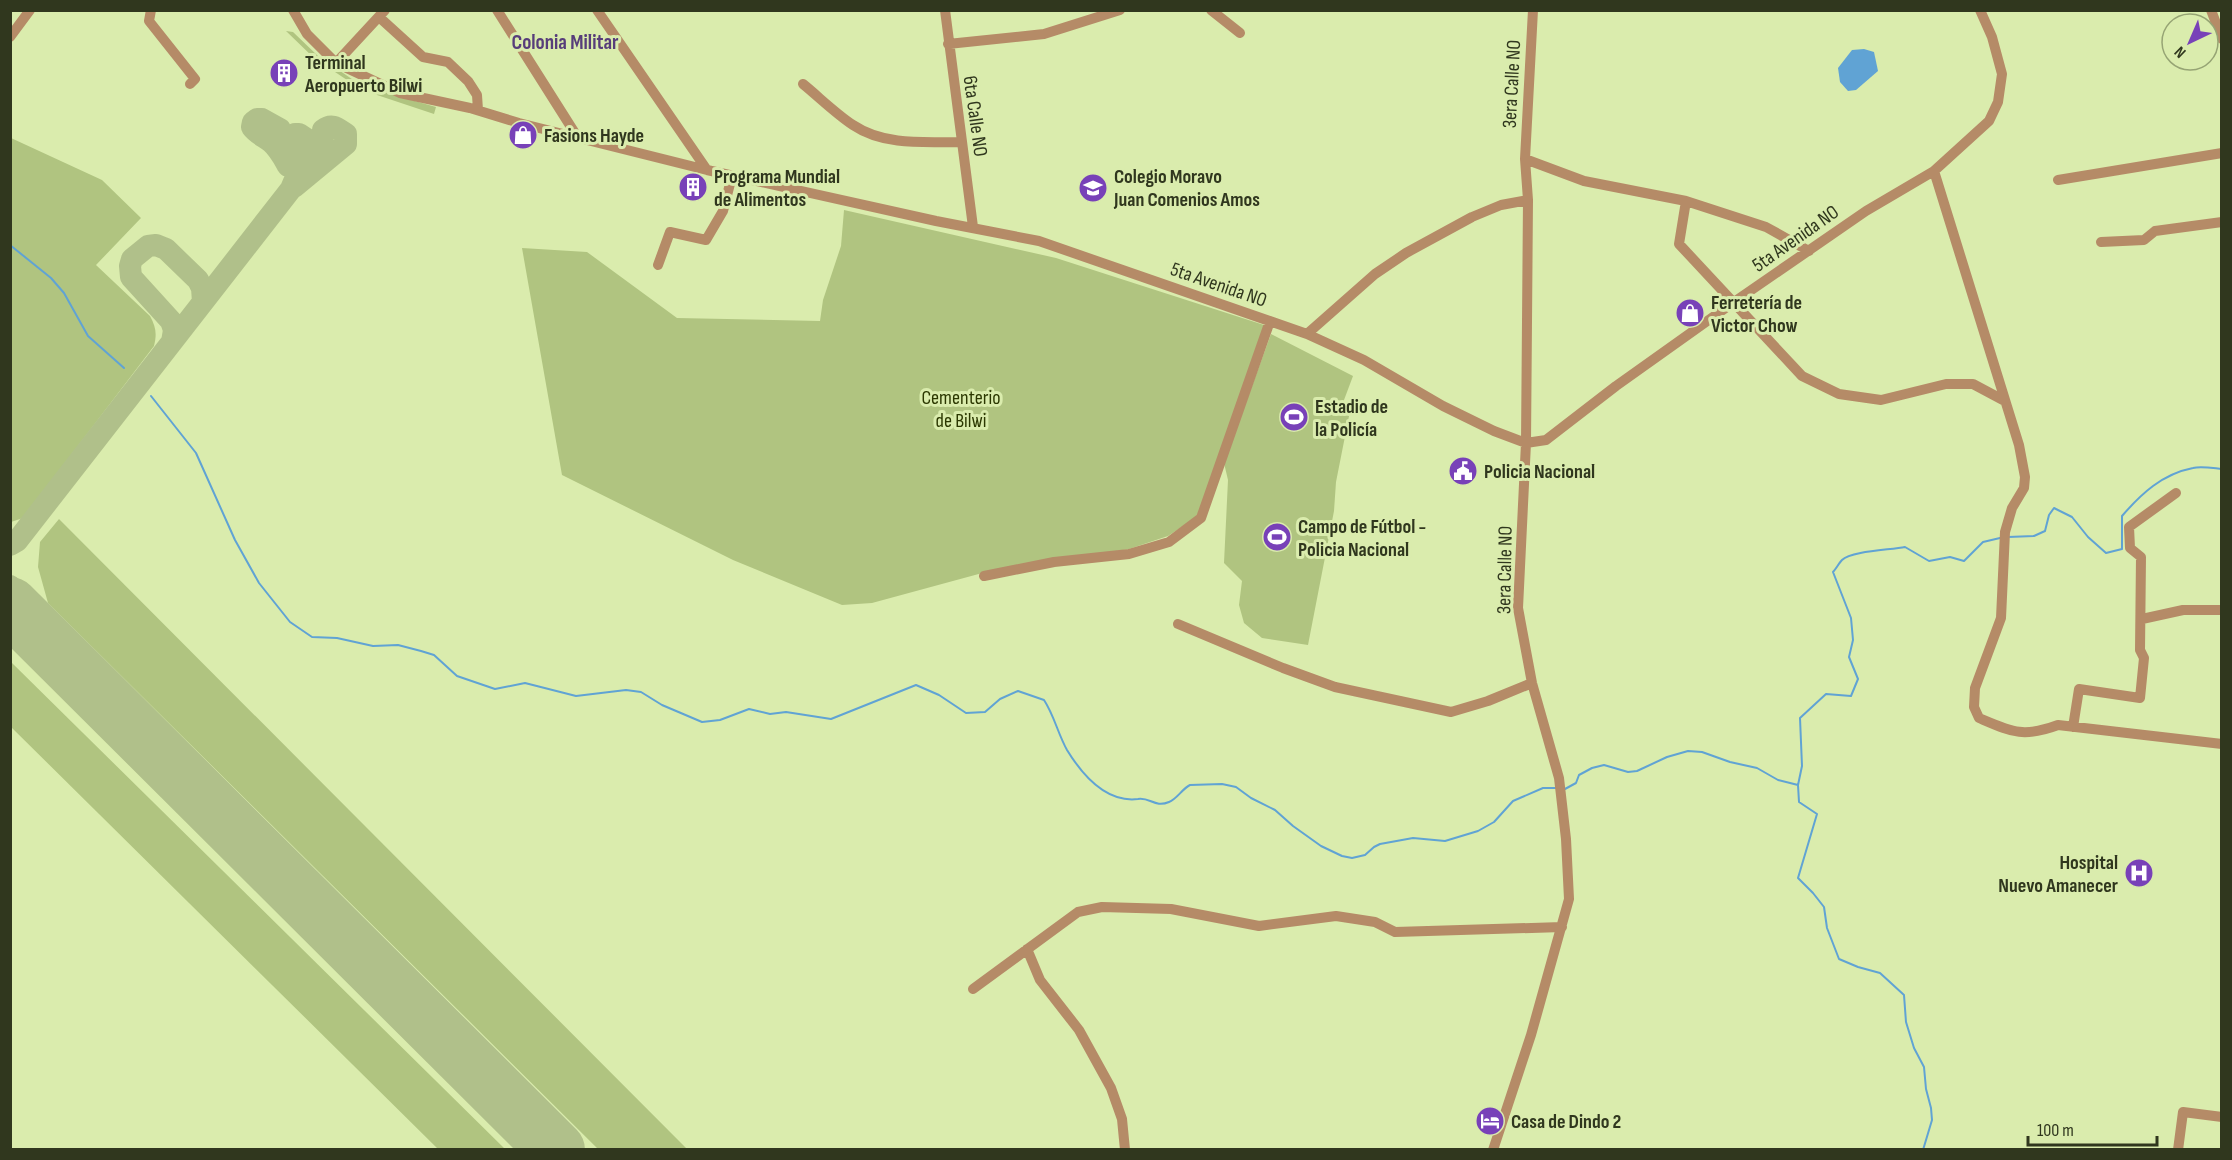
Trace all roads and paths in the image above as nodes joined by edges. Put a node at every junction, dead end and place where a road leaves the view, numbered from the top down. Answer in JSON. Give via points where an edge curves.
{"nodes":[{"id":1,"x":30,"y":10,"type":"edge"},
{"id":2,"x":151,"y":10,"type":"edge"},
{"id":3,"x":293,"y":10,"type":"edge"},
{"id":4,"x":498,"y":10,"type":"edge"},
{"id":5,"x":597,"y":10,"type":"edge"},
{"id":6,"x":945,"y":10,"type":"edge"},
{"id":7,"x":1120,"y":10,"type":"edge"},
{"id":8,"x":1211,"y":10,"type":"edge"},
{"id":9,"x":1533,"y":10,"type":"edge"},
{"id":10,"x":1980,"y":10,"type":"edge"},
{"id":11,"x":2211,"y":10,"type":"edge"},
{"id":12,"x":382,"y":14,"type":"edge"},
{"id":13,"x":1240,"y":33,"type":"dead end"},
{"id":14,"x":10,"y":37,"type":"edge"},
{"id":15,"x":2222,"y":39,"type":"edge"},
{"id":16,"x":948,"y":44,"type":"junction"},
{"id":17,"x":336,"y":63,"type":"junction"},
{"id":18,"x":190,"y":84,"type":"dead end"},
{"id":19,"x":803,"y":84,"type":"dead end"},
{"id":20,"x":478,"y":110,"type":"junction"},
{"id":21,"x":578,"y":138,"type":"junction"},
{"id":22,"x":961,"y":142,"type":"junction"},
{"id":23,"x":2222,"y":153,"type":"edge"},
{"id":24,"x":1525,"y":159,"type":"junction"},
{"id":25,"x":707,"y":170,"type":"junction"},
{"id":26,"x":1934,"y":171,"type":"junction"},
{"id":27,"x":732,"y":176,"type":"junction"},
{"id":28,"x":2058,"y":180,"type":"dead end"},
{"id":29,"x":1528,"y":201,"type":"junction"},
{"id":30,"x":1686,"y":201,"type":"junction"},
{"id":31,"x":2222,"y":222,"type":"edge"},
{"id":32,"x":973,"y":227,"type":"junction"},
{"id":33,"x":2101,"y":242,"type":"dead end"},
{"id":34,"x":1809,"y":250,"type":"junction"},
{"id":35,"x":658,"y":265,"type":"dead end"},
{"id":36,"x":1734,"y":302,"type":"junction"},
{"id":37,"x":1270,"y":321,"type":"junction"},
{"id":38,"x":1307,"y":334,"type":"junction"},
{"id":39,"x":2004,"y":400,"type":"junction"},
{"id":40,"x":1526,"y":443,"type":"junction"},
{"id":41,"x":2176,"y":493,"type":"dead end"},
{"id":42,"x":984,"y":576,"type":"dead end"},
{"id":43,"x":2222,"y":610,"type":"edge"},
{"id":44,"x":2142,"y":619,"type":"junction"},
{"id":45,"x":1178,"y":624,"type":"dead end"},
{"id":46,"x":1532,"y":683,"type":"junction"},
{"id":47,"x":2073,"y":727,"type":"junction"},
{"id":48,"x":2222,"y":744,"type":"edge"},
{"id":49,"x":1562,"y":927,"type":"junction"},
{"id":50,"x":1027,"y":949,"type":"junction"},
{"id":51,"x":973,"y":989,"type":"dead end"},
{"id":52,"x":2222,"y":1117,"type":"edge"},
{"id":53,"x":1125,"y":1149,"type":"edge"},
{"id":54,"x":1492,"y":1149,"type":"edge"},
{"id":55,"x":2178,"y":1149,"type":"edge"}],
"edges":[{"from":1,"to":14,"type":"street"},
{"from":2,"to":18,"type":"street","via":[[149,21],[195,79]]},
{"from":3,"to":17,"type":"street","name":"5ta Avenida NO","via":[[307,34]]},
{"from":4,"to":21,"type":"street"},
{"from":5,"to":25,"type":"street"},
{"from":6,"to":16,"type":"street","name":"6ta Calle NO"},
{"from":7,"to":16,"type":"street","via":[[1044,34]]},
{"from":8,"to":13,"type":"street"},
{"from":9,"to":24,"type":"street","name":"3era Calle NO"},
{"from":10,"to":26,"type":"street","name":"5ta Avenida NO","via":[[2001,74],[1998,102],[1989,121]]},
{"from":11,"to":15,"type":"street"},
{"from":12,"to":17,"type":"street"},
{"from":12,"to":20,"type":"street","via":[[423,57],[448,62],[468,81],[477,95]]},
{"from":16,"to":22,"type":"street","name":"6ta Calle NO"},
{"from":17,"to":20,"type":"street","name":"5ta Avenida NO","via":[[400,93]]},
{"from":19,"to":22,"type":"street","via":[[865,131],[900,142]]},
{"from":20,"to":21,"type":"street","name":"5ta Avenida NO"},
{"from":21,"to":25,"type":"street","name":"5ta Avenida NO"},
{"from":22,"to":32,"type":"street","name":"6ta Calle NO"},
{"from":23,"to":28,"type":"street"},
{"from":24,"to":29,"type":"street","name":"3era Calle NO"},
{"from":24,"to":30,"type":"street","via":[[1584,181]]},
{"from":25,"to":27,"type":"street","name":"5ta Avenida NO"},
{"from":26,"to":34,"type":"street","name":"5ta Avenida NO"},
{"from":26,"to":39,"type":"street"},
{"from":27,"to":32,"type":"street","name":"5ta Avenida NO"},
{"from":27,"to":35,"type":"street","via":[[723,211],[706,240],[670,232]]},
{"from":29,"to":38,"type":"street","via":[[1501,205],[1472,217],[1406,254],[1374,274]]},
{"from":29,"to":40,"type":"street","name":"3era Calle NO"},
{"from":30,"to":34,"type":"street","via":[[1766,227]]},
{"from":30,"to":36,"type":"street","via":[[1679,244]]},
{"from":31,"to":33,"type":"street","via":[[2155,231],[2145,240]]},
{"from":32,"to":37,"type":"street","name":"5ta Avenida NO","via":[[1049,244]]},
{"from":34,"to":36,"type":"street","name":"5ta Avenida NO"},
{"from":36,"to":39,"type":"street","via":[[1802,376],[1839,394],[1881,400],[1946,384],[1973,384]]},
{"from":36,"to":40,"type":"street","name":"5ta Avenida NO","via":[[1546,440]]},
{"from":37,"to":38,"type":"street","name":"5ta Avenida NO"},
{"from":37,"to":42,"type":"street","via":[[1202,518],[1170,542],[1129,554],[1054,562]]},
{"from":38,"to":40,"type":"street","name":"5ta Avenida NO","via":[[1364,360],[1443,406]]},
{"from":39,"to":47,"type":"street","via":[[2019,444],[2024,489],[2012,508],[2005,532],[2001,618],[1976,688],[1974,707],[1979,718],[2022,734],[2058,726]]},
{"from":40,"to":46,"type":"street","name":"3era Calle NO","via":[[1518,608]]},
{"from":41,"to":44,"type":"street","via":[[2129,527],[2130,548],[2141,557]]},
{"from":43,"to":44,"type":"street","via":[[2183,610]]},
{"from":44,"to":47,"type":"street","via":[[2140,698],[2079,689]]},
{"from":45,"to":46,"type":"street","via":[[1335,687],[1451,712]]},
{"from":46,"to":49,"type":"street","name":"3era Calle NO","via":[[1559,778],[1569,899]]},
{"from":47,"to":48,"type":"street"},
{"from":49,"to":50,"type":"street","via":[[1395,932],[1375,922],[1336,916],[1259,926],[1172,909],[1102,907],[1078,912]]},
{"from":49,"to":54,"type":"street","name":"3era Calle NO","via":[[1532,1035]]},
{"from":50,"to":51,"type":"street"},
{"from":50,"to":53,"type":"street","via":[[1040,980],[1079,1030],[1111,1088],[1122,1119]]},
{"from":52,"to":55,"type":"street","via":[[2183,1112]]}]}
